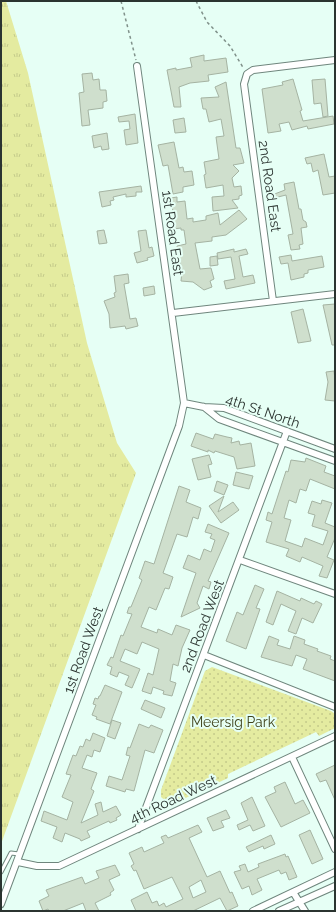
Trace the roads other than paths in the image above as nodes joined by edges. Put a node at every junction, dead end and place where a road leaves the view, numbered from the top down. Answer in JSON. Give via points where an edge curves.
{"nodes":[{"id":1,"x":335,"y":60,"type":"edge"},
{"id":2,"x":137,"y":66,"type":"road end"},
{"id":3,"x":335,"y":294,"type":"edge"},
{"id":4,"x":273,"y":301,"type":"junction"},
{"id":5,"x":173,"y":313,"type":"junction"},
{"id":6,"x":184,"y":402,"type":"junction"},
{"id":7,"x":204,"y":407,"type":"junction"},
{"id":8,"x":287,"y":431,"type":"junction"},
{"id":9,"x":282,"y":442,"type":"junction"},
{"id":10,"x":335,"y":449,"type":"edge"},
{"id":11,"x":335,"y":461,"type":"edge"},
{"id":12,"x":240,"y":560,"type":"junction"},
{"id":13,"x":335,"y":594,"type":"edge"},
{"id":14,"x":204,"y":655,"type":"junction"},
{"id":15,"x":335,"y":707,"type":"edge"},
{"id":16,"x":335,"y":736,"type":"edge"},
{"id":17,"x":292,"y":757,"type":"junction"},
{"id":18,"x":138,"y":829,"type":"junction"},
{"id":19,"x":335,"y":849,"type":"edge"},
{"id":20,"x":21,"y":854,"type":"junction"},
{"id":21,"x":18,"y":862,"type":"junction"},
{"id":22,"x":1,"y":872,"type":"edge"},
{"id":23,"x":335,"y":872,"type":"edge"},
{"id":24,"x":335,"y":886,"type":"edge"},
{"id":25,"x":293,"y":892,"type":"junction"},
{"id":26,"x":298,"y":902,"type":"junction"},
{"id":27,"x":1,"y":904,"type":"edge"},
{"id":28,"x":253,"y":911,"type":"edge"},
{"id":29,"x":279,"y":911,"type":"edge"},
{"id":30,"x":305,"y":911,"type":"edge"}],
"edges":[{"from":1,"to":4,"type":"street","name":"2nd Road East","via":[[253,70],[247,74],[244,84]]},
{"from":2,"to":5,"type":"street","name":"1st Road East"},
{"from":3,"to":4,"type":"street"},
{"from":4,"to":5,"type":"street"},
{"from":5,"to":6,"type":"street","name":"1st Road East"},
{"from":6,"to":7,"type":"street"},
{"from":6,"to":20,"type":"street","name":"1st Road West","via":[[179,426]]},
{"from":7,"to":8,"type":"street","name":"4th St North","via":[[224,408]]},
{"from":7,"to":9,"type":"street","name":"4th St North","via":[[219,419]]},
{"from":8,"to":9,"type":"street","name":"2nd Road West"},
{"from":8,"to":10,"type":"street","name":"4th St North"},
{"from":9,"to":11,"type":"street","name":"4th St North"},
{"from":9,"to":12,"type":"street","name":"2nd Road West"},
{"from":12,"to":13,"type":"street"},
{"from":12,"to":14,"type":"street","name":"2nd Road West"},
{"from":14,"to":15,"type":"street"},
{"from":14,"to":18,"type":"street","name":"2nd Road West"},
{"from":16,"to":17,"type":"street","name":"4th Road West"},
{"from":17,"to":18,"type":"street","name":"4th Road West"},
{"from":17,"to":19,"type":"street"},
{"from":18,"to":21,"type":"street","name":"4th Road West","via":[[59,866],[38,866]]},
{"from":20,"to":21,"type":"street","name":"1st Road West"},
{"from":20,"to":22,"type":"lane","via":[[11,853]]},
{"from":21,"to":27,"type":"street","name":"1st Road West"},
{"from":23,"to":25,"type":"street"},
{"from":24,"to":26,"type":"street"},
{"from":25,"to":26,"type":"street"},
{"from":25,"to":28,"type":"street"},
{"from":26,"to":29,"type":"street"},
{"from":26,"to":30,"type":"street"}]}
